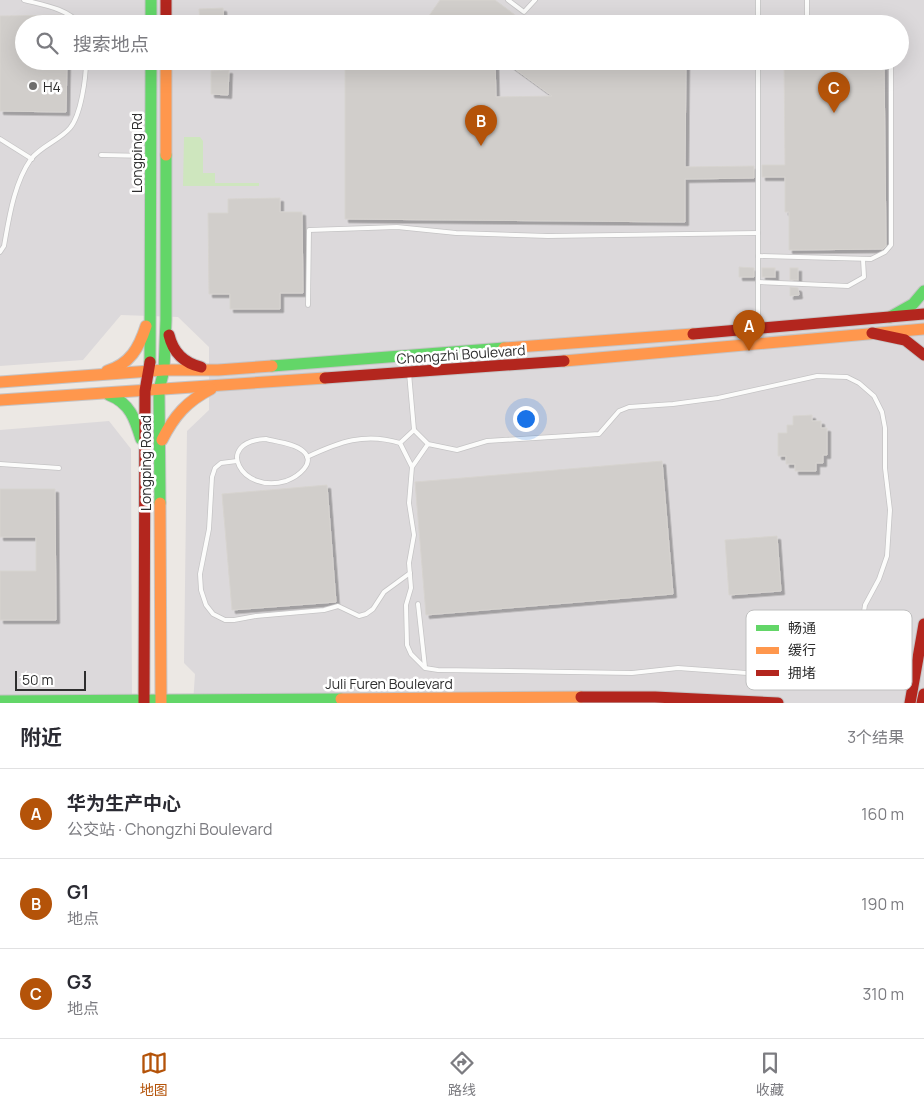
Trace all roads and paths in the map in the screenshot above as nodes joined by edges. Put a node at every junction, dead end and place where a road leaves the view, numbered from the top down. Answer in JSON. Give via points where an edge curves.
{"nodes":[{"id":1,"x":24,"y":0,"type":"edge"},
{"id":2,"x":151,"y":0,"type":"edge"},
{"id":3,"x":166,"y":0,"type":"edge"},
{"id":4,"x":508,"y":0,"type":"edge"},
{"id":5,"x":535,"y":0,"type":"edge"},
{"id":6,"x":758,"y":0,"type":"edge"},
{"id":7,"x":807,"y":0,"type":"edge"},
{"id":8,"x":69,"y":15,"type":"edge"},
{"id":9,"x":151,"y":15,"type":"edge"},
{"id":10,"x":166,"y":15,"type":"edge"},
{"id":11,"x":758,"y":15,"type":"edge"},
{"id":12,"x":807,"y":15,"type":"edge"},
{"id":13,"x":86,"y":70,"type":"edge"},
{"id":14,"x":151,"y":70,"type":"edge"},
{"id":15,"x":166,"y":70,"type":"edge"},
{"id":16,"x":758,"y":70,"type":"edge"},
{"id":17,"x":892,"y":70,"type":"edge"},
{"id":18,"x":0,"y":139,"type":"edge"},
{"id":19,"x":101,"y":155,"type":"dead end"},
{"id":20,"x":151,"y":156,"type":"junction"},
{"id":21,"x":32,"y":159,"type":"junction"},
{"id":22,"x":758,"y":233,"type":"junction"},
{"id":23,"x":0,"y":252,"type":"edge"},
{"id":24,"x":758,"y":256,"type":"junction"},
{"id":25,"x":863,"y":259,"type":"junction"},
{"id":26,"x":758,"y":282,"type":"junction"},
{"id":27,"x":924,"y":291,"type":"edge"},
{"id":28,"x":308,"y":305,"type":"dead end"},
{"id":29,"x":151,"y":308,"type":"junction"},
{"id":30,"x":924,"y":314,"type":"edge"},
{"id":31,"x":890,"y":317,"type":"junction"},
{"id":32,"x":166,"y":320,"type":"junction"},
{"id":33,"x":758,"y":329,"type":"junction"},
{"id":34,"x":924,"y":329,"type":"edge"},
{"id":35,"x":872,"y":333,"type":"junction"},
{"id":36,"x":924,"y":355,"type":"edge"},
{"id":37,"x":164,"y":370,"type":"junction"},
{"id":38,"x":218,"y":370,"type":"junction"},
{"id":39,"x":150,"y":372,"type":"junction"},
{"id":40,"x":409,"y":373,"type":"junction"},
{"id":41,"x":84,"y":377,"type":"junction"},
{"id":42,"x":0,"y":382,"type":"edge"},
{"id":43,"x":218,"y":386,"type":"junction"},
{"id":44,"x":159,"y":390,"type":"junction"},
{"id":45,"x":145,"y":391,"type":"junction"},
{"id":46,"x":87,"y":395,"type":"junction"},
{"id":47,"x":0,"y":400,"type":"edge"},
{"id":48,"x":414,"y":430,"type":"junction"},
{"id":49,"x":400,"y":443,"type":"junction"},
{"id":50,"x":160,"y":444,"type":"junction"},
{"id":51,"x":428,"y":444,"type":"junction"},
{"id":52,"x":145,"y":451,"type":"junction"},
{"id":53,"x":307,"y":457,"type":"junction"},
{"id":54,"x":237,"y":461,"type":"junction"},
{"id":55,"x":0,"y":464,"type":"edge"},
{"id":56,"x":412,"y":467,"type":"junction"},
{"id":57,"x":59,"y":468,"type":"dead end"},
{"id":58,"x":410,"y":573,"type":"junction"},
{"id":59,"x":418,"y":604,"type":"dead end"},
{"id":60,"x":864,"y":610,"type":"edge"},
{"id":61,"x":924,"y":624,"type":"edge"},
{"id":62,"x":425,"y":668,"type":"junction"},
{"id":63,"x":746,"y":673,"type":"edge"},
{"id":64,"x":924,"y":694,"type":"edge"},
{"id":65,"x":0,"y":701,"type":"edge"},
{"id":66,"x":144,"y":702,"type":"edge"},
{"id":67,"x":160,"y":702,"type":"edge"},
{"id":68,"x":778,"y":703,"type":"edge"},
{"id":69,"x":910,"y":703,"type":"edge"},
{"id":70,"x":922,"y":703,"type":"edge"}],
"edges":[{"from":1,"to":8,"type":"lane"},
{"from":2,"to":9,"type":"main road"},
{"from":3,"to":10,"type":"main road"},
{"from":4,"to":5,"type":"lane","via":[[524,12]]},
{"from":6,"to":11,"type":"lane"},
{"from":7,"to":12,"type":"lane"},
{"from":13,"to":21,"type":"lane","via":[[71,127]]},
{"from":14,"to":20,"type":"main road","name":"Longping Rd"},
{"from":15,"to":32,"type":"main road"},
{"from":16,"to":22,"type":"lane"},
{"from":17,"to":25,"type":"lane","via":[[891,245],[885,252]]},
{"from":18,"to":21,"type":"lane"},
{"from":19,"to":20,"type":"lane"},
{"from":20,"to":29,"type":"main road","name":"Longping Road"},
{"from":21,"to":23,"type":"lane","via":[[12,200],[4,246]]},
{"from":22,"to":24,"type":"lane"},
{"from":22,"to":28,"type":"lane","via":[[548,236],[397,227],[309,230]]},
{"from":24,"to":25,"type":"lane"},
{"from":24,"to":26,"type":"lane"},
{"from":25,"to":26,"type":"lane","via":[[864,277],[848,286]]},
{"from":26,"to":33,"type":"lane"},
{"from":27,"to":31,"type":"main road","via":[[908,308]]},
{"from":29,"to":39,"type":"main road","name":"Longping Road"},
{"from":29,"to":41,"type":"main road","via":[[136,354],[111,370]]},
{"from":30,"to":31,"type":"main road","name":"Chongzhi Boulevard"},
{"from":31,"to":33,"type":"main road","name":"Chongzhi Boulevard"},
{"from":32,"to":37,"type":"main road","name":"Longping Road"},
{"from":32,"to":38,"type":"main road","via":[[170,346],[178,355],[197,366]]},
{"from":33,"to":38,"type":"main road","name":"Chongzhi Boulevard"},
{"from":34,"to":35,"type":"main road","name":"Chongzhi Boulevard"},
{"from":35,"to":36,"type":"main road","via":[[906,340]]},
{"from":35,"to":40,"type":"main road","name":"Chongzhi Boulevard"},
{"from":37,"to":38,"type":"main road","name":"Chongzhi Boulevard"},
{"from":37,"to":39,"type":"main road","name":"Chongzhi Boulevard"},
{"from":37,"to":44,"type":"main road","name":"Longping Road"},
{"from":39,"to":41,"type":"main road","name":"Chongzhi Boulevard"},
{"from":39,"to":45,"type":"main road","name":"Longping Road"},
{"from":40,"to":43,"type":"main road","name":"Chongzhi Boulevard"},
{"from":40,"to":48,"type":"lane"},
{"from":41,"to":42,"type":"main road","name":"Chongzhi Boulevard"},
{"from":43,"to":44,"type":"main road","name":"Chongzhi Boulevard"},
{"from":43,"to":50,"type":"main road","via":[[184,405],[169,424]]},
{"from":44,"to":45,"type":"main road","name":"Chongzhi Boulevard"},
{"from":44,"to":50,"type":"main road","name":"Longping Road"},
{"from":45,"to":46,"type":"main road","name":"Chongzhi Boulevard"},
{"from":45,"to":52,"type":"main road","name":"Longping Road"},
{"from":46,"to":47,"type":"main road","name":"Chongzhi Boulevard"},
{"from":46,"to":52,"type":"main road","via":[[111,396],[124,401],[133,411]]},
{"from":48,"to":49,"type":"lane"},
{"from":48,"to":51,"type":"lane"},
{"from":49,"to":53,"type":"lane","via":[[372,437],[355,438],[338,442]]},
{"from":49,"to":56,"type":"lane"},
{"from":50,"to":67,"type":"main road","name":"Longping Road"},
{"from":51,"to":56,"type":"lane"},
{"from":51,"to":60,"type":"lane","via":[[459,450],[487,441],[599,434],[619,411],[629,406],[718,398],[817,376],[847,376],[874,396],[882,412],[890,510],[887,556]]},
{"from":52,"to":66,"type":"main road","name":"Longping Road"},
{"from":53,"to":54,"type":"lane","via":[[298,448],[282,442],[254,440],[241,449]]},
{"from":53,"to":54,"type":"lane","via":[[307,465],[302,472],[280,483],[251,479],[241,472]]},
{"from":54,"to":58,"type":"lane","via":[[221,463],[212,477],[209,529],[200,574],[201,590],[213,614],[234,620],[338,606],[359,616],[373,609],[384,592]]},
{"from":55,"to":57,"type":"lane"},
{"from":56,"to":58,"type":"lane","via":[[409,504],[414,535],[408,563]]},
{"from":58,"to":62,"type":"lane","via":[[411,588],[406,605],[407,645]]},
{"from":59,"to":62,"type":"lane"},
{"from":61,"to":69,"type":"main road"},
{"from":62,"to":63,"type":"lane","via":[[632,673],[678,668]]},
{"from":64,"to":70,"type":"main road"},
{"from":65,"to":66,"type":"main road","name":"Juli Furen Boulevard"},
{"from":66,"to":67,"type":"main road","name":"Juli Furen Boulevard"},
{"from":67,"to":68,"type":"main road","name":"Juli Furen Boulevard","via":[[655,697]]}]}
